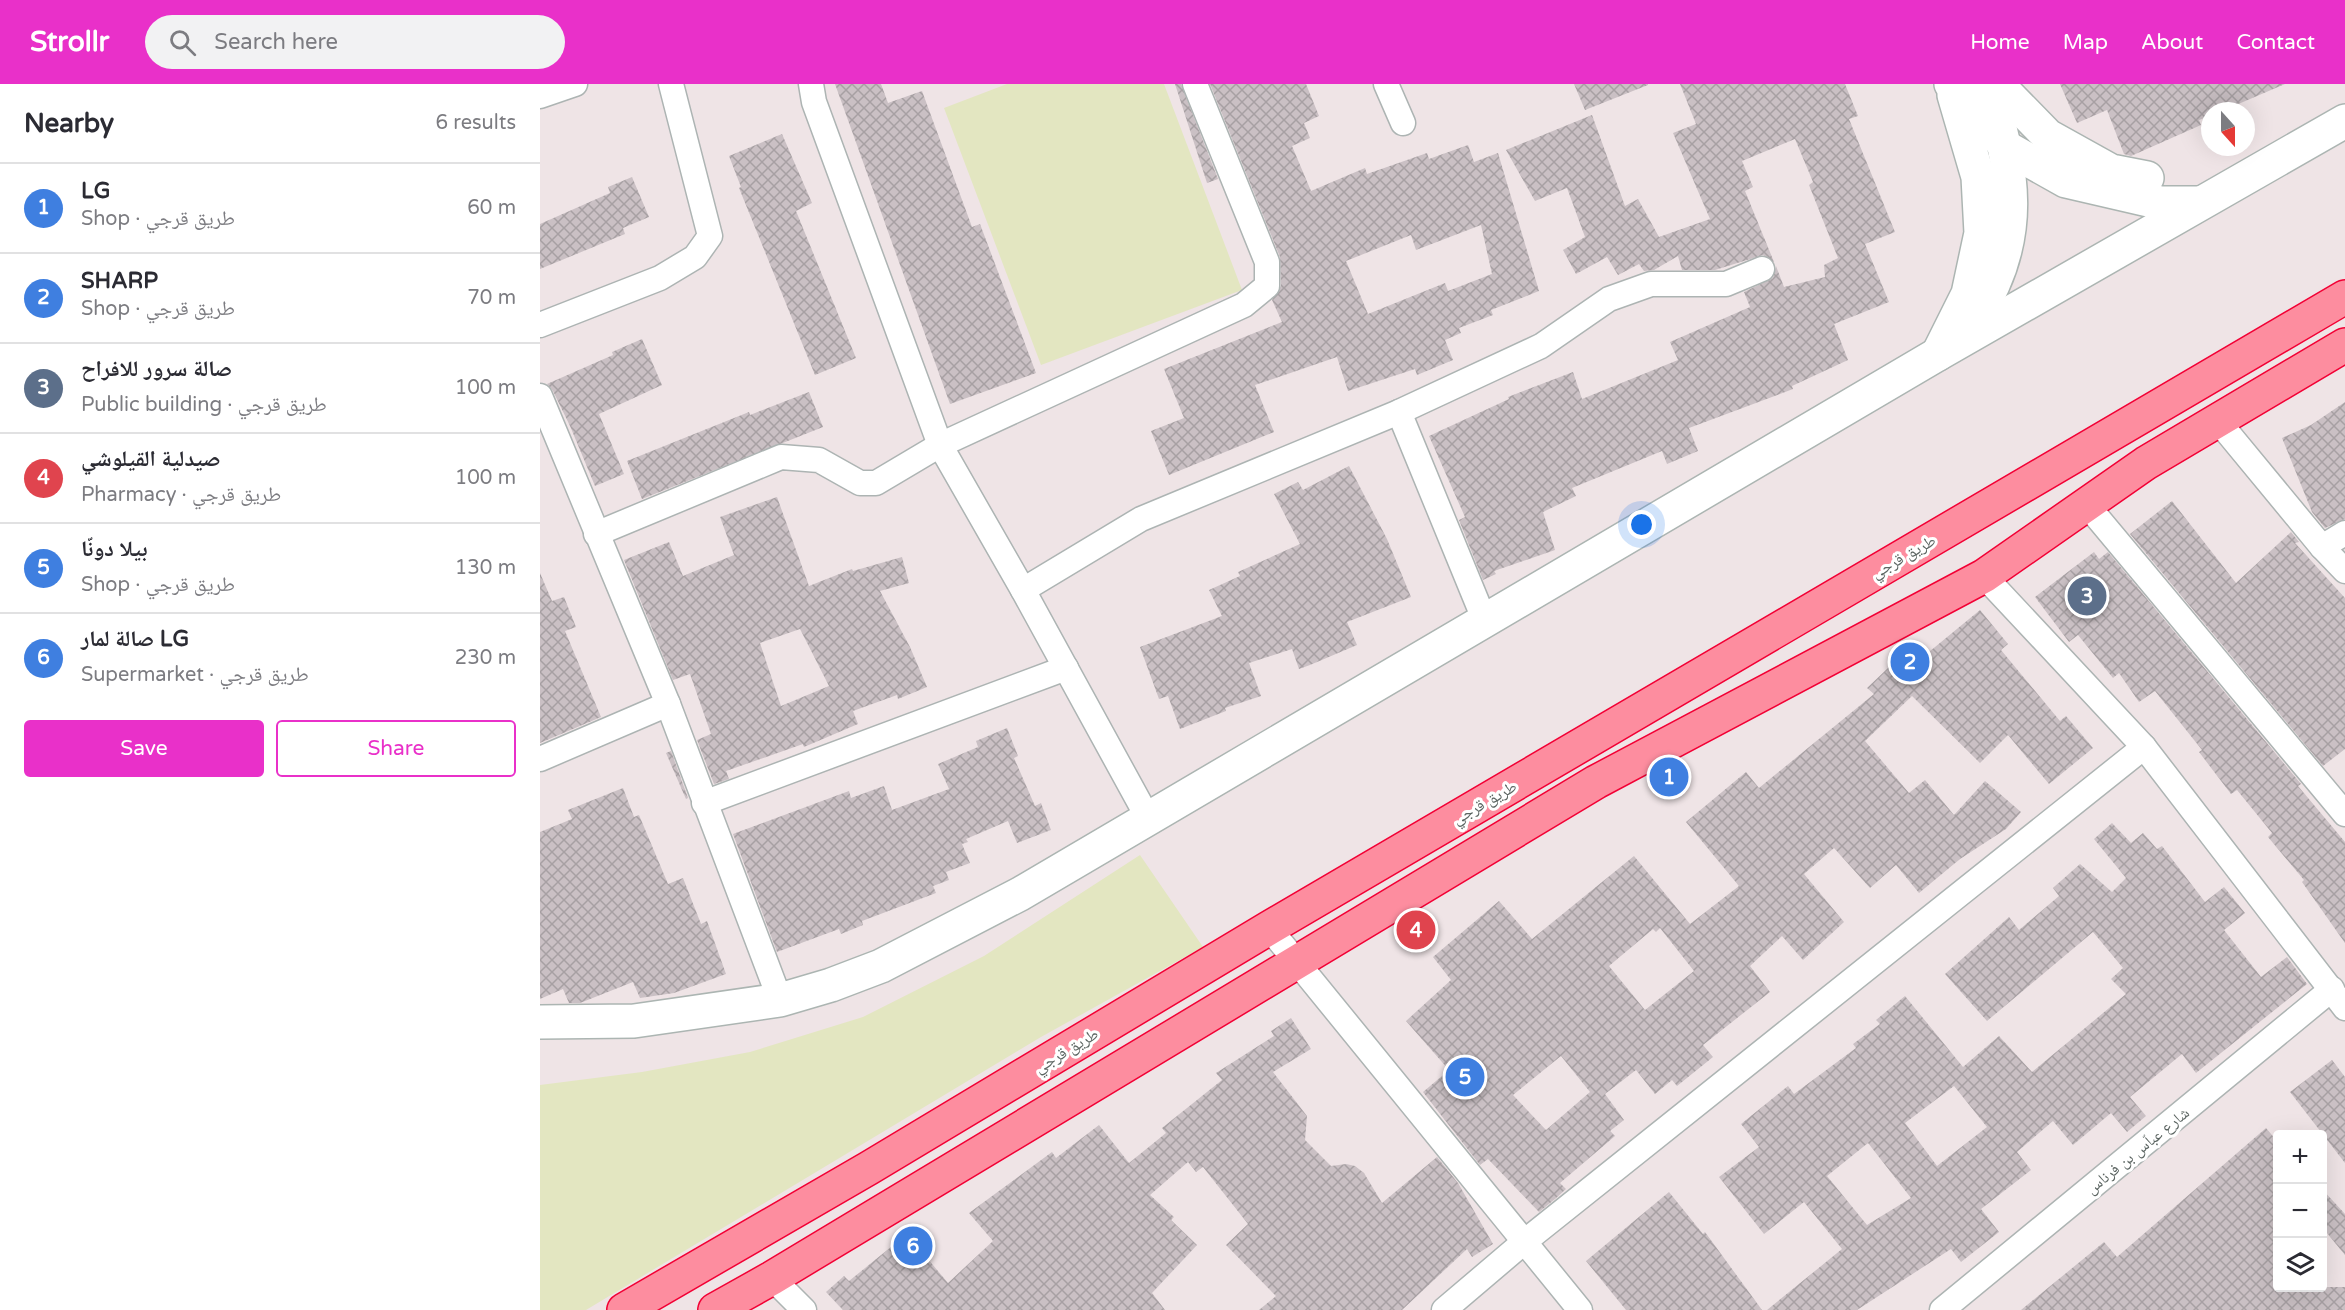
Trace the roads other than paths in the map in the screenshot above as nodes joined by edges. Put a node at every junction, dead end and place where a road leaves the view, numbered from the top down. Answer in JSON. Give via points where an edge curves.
{"nodes":[{"id":1,"x":575,"y":84,"type":"edge"},
{"id":2,"x":670,"y":84,"type":"edge"},
{"id":3,"x":811,"y":84,"type":"edge"},
{"id":4,"x":1195,"y":84,"type":"edge"},
{"id":5,"x":1386,"y":84,"type":"edge"},
{"id":6,"x":1951,"y":84,"type":"edge"},
{"id":7,"x":1988,"y":84,"type":"edge"},
{"id":8,"x":1997,"y":84,"type":"edge"},
{"id":9,"x":540,"y":96,"type":"edge"},
{"id":10,"x":2345,"y":121,"type":"edge"},
{"id":11,"x":1403,"y":123,"type":"dead end"},
{"id":12,"x":2007,"y":148,"type":"junction"},
{"id":13,"x":2236,"y":183,"type":"junction"},
{"id":14,"x":2200,"y":203,"type":"junction"},
{"id":15,"x":1762,"y":269,"type":"dead end"},
{"id":16,"x":2345,"y":297,"type":"edge"},
{"id":17,"x":540,"y":325,"type":"edge"},
{"id":18,"x":2345,"y":345,"type":"edge"},
{"id":19,"x":1948,"y":348,"type":"junction"},
{"id":20,"x":540,"y":396,"type":"edge"},
{"id":21,"x":1399,"y":411,"type":"junction"},
{"id":22,"x":2218,"y":421,"type":"junction"},
{"id":23,"x":940,"y":445,"type":"junction"},
{"id":24,"x":2088,"y":505,"type":"junction"},
{"id":25,"x":2345,"y":533,"type":"edge"},
{"id":26,"x":596,"y":534,"type":"junction"},
{"id":27,"x":2322,"y":547,"type":"junction"},
{"id":28,"x":2345,"y":572,"type":"edge"},
{"id":29,"x":1984,"y":576,"type":"junction"},
{"id":30,"x":1023,"y":590,"type":"junction"},
{"id":31,"x":1484,"y":619,"type":"junction"},
{"id":32,"x":1066,"y":668,"type":"junction"},
{"id":33,"x":668,"y":704,"type":"junction"},
{"id":34,"x":2144,"y":747,"type":"junction"},
{"id":35,"x":540,"y":759,"type":"edge"},
{"id":36,"x":704,"y":803,"type":"junction"},
{"id":37,"x":2345,"y":814,"type":"edge"},
{"id":38,"x":1148,"y":818,"type":"junction"},
{"id":39,"x":1269,"y":927,"type":"junction"},
{"id":40,"x":1298,"y":961,"type":"junction"},
{"id":41,"x":2339,"y":999,"type":"edge"},
{"id":42,"x":780,"y":1000,"type":"junction"},
{"id":43,"x":540,"y":1022,"type":"edge"},
{"id":44,"x":1524,"y":1242,"type":"junction"},
{"id":45,"x":772,"y":1278,"type":"junction"},
{"id":46,"x":624,"y":1310,"type":"edge"},
{"id":47,"x":715,"y":1310,"type":"edge"},
{"id":48,"x":804,"y":1310,"type":"edge"},
{"id":49,"x":1444,"y":1310,"type":"edge"},
{"id":50,"x":1581,"y":1310,"type":"edge"},
{"id":51,"x":1942,"y":1310,"type":"edge"}],
"edges":[{"from":1,"to":9,"type":"street"},
{"from":2,"to":17,"type":"street","via":[[710,236],[695,257],[660,278]]},
{"from":3,"to":23,"type":"street","via":[[814,102]]},
{"from":4,"to":23,"type":"street","via":[[1267,262],[1267,286],[1244,305]]},
{"from":5,"to":11,"type":"street"},
{"from":6,"to":12,"type":"street"},
{"from":6,"to":19,"type":"street","via":[[1978,177],[1981,233],[1968,294]]},
{"from":7,"to":12,"type":"street"},
{"from":8,"to":13,"type":"street","via":[[2048,136],[2110,171],[2168,182]]},
{"from":10,"to":13,"type":"street"},
{"from":12,"to":14,"type":"street","via":[[2066,181],[2161,203]]},
{"from":12,"to":19,"type":"street","via":[[2013,208],[2002,263],[1982,306]]},
{"from":13,"to":14,"type":"street"},
{"from":14,"to":19,"type":"street"},
{"from":15,"to":21,"type":"street","via":[[1726,284],[1651,284],[1609,298],[1540,346]]},
{"from":16,"to":39,"type":"highway","name":"طريق قرجي"},
{"from":18,"to":22,"type":"highway"},
{"from":19,"to":31,"type":"street"},
{"from":20,"to":26,"type":"street"},
{"from":21,"to":30,"type":"street","via":[[1141,519]]},
{"from":21,"to":31,"type":"street"},
{"from":22,"to":24,"type":"highway"},
{"from":22,"to":27,"type":"street"},
{"from":23,"to":26,"type":"street","via":[[867,485],[819,460],[782,457]]},
{"from":23,"to":30,"type":"street"},
{"from":24,"to":29,"type":"highway"},
{"from":24,"to":37,"type":"street"},
{"from":25,"to":27,"type":"street"},
{"from":26,"to":33,"type":"street"},
{"from":27,"to":28,"type":"street"},
{"from":29,"to":34,"type":"street"},
{"from":29,"to":40,"type":"highway","via":[[1596,782]]},
{"from":30,"to":32,"type":"street"},
{"from":31,"to":38,"type":"street"},
{"from":32,"to":36,"type":"street"},
{"from":32,"to":38,"type":"street"},
{"from":33,"to":35,"type":"street"},
{"from":33,"to":36,"type":"street"},
{"from":34,"to":41,"type":"street"},
{"from":34,"to":44,"type":"street"},
{"from":36,"to":42,"type":"street"},
{"from":38,"to":42,"type":"street","via":[[1020,894],[881,966]]},
{"from":39,"to":40,"type":"street"},
{"from":39,"to":46,"type":"highway","name":"طريق قرجي"},
{"from":40,"to":44,"type":"street"},
{"from":40,"to":45,"type":"highway"},
{"from":41,"to":51,"type":"street","name":"شارع عباّس بن فرناس"},
{"from":42,"to":43,"type":"street","via":[[634,1022]]},
{"from":44,"to":49,"type":"street"},
{"from":44,"to":50,"type":"street"},
{"from":45,"to":47,"type":"highway"},
{"from":45,"to":48,"type":"street"}]}
